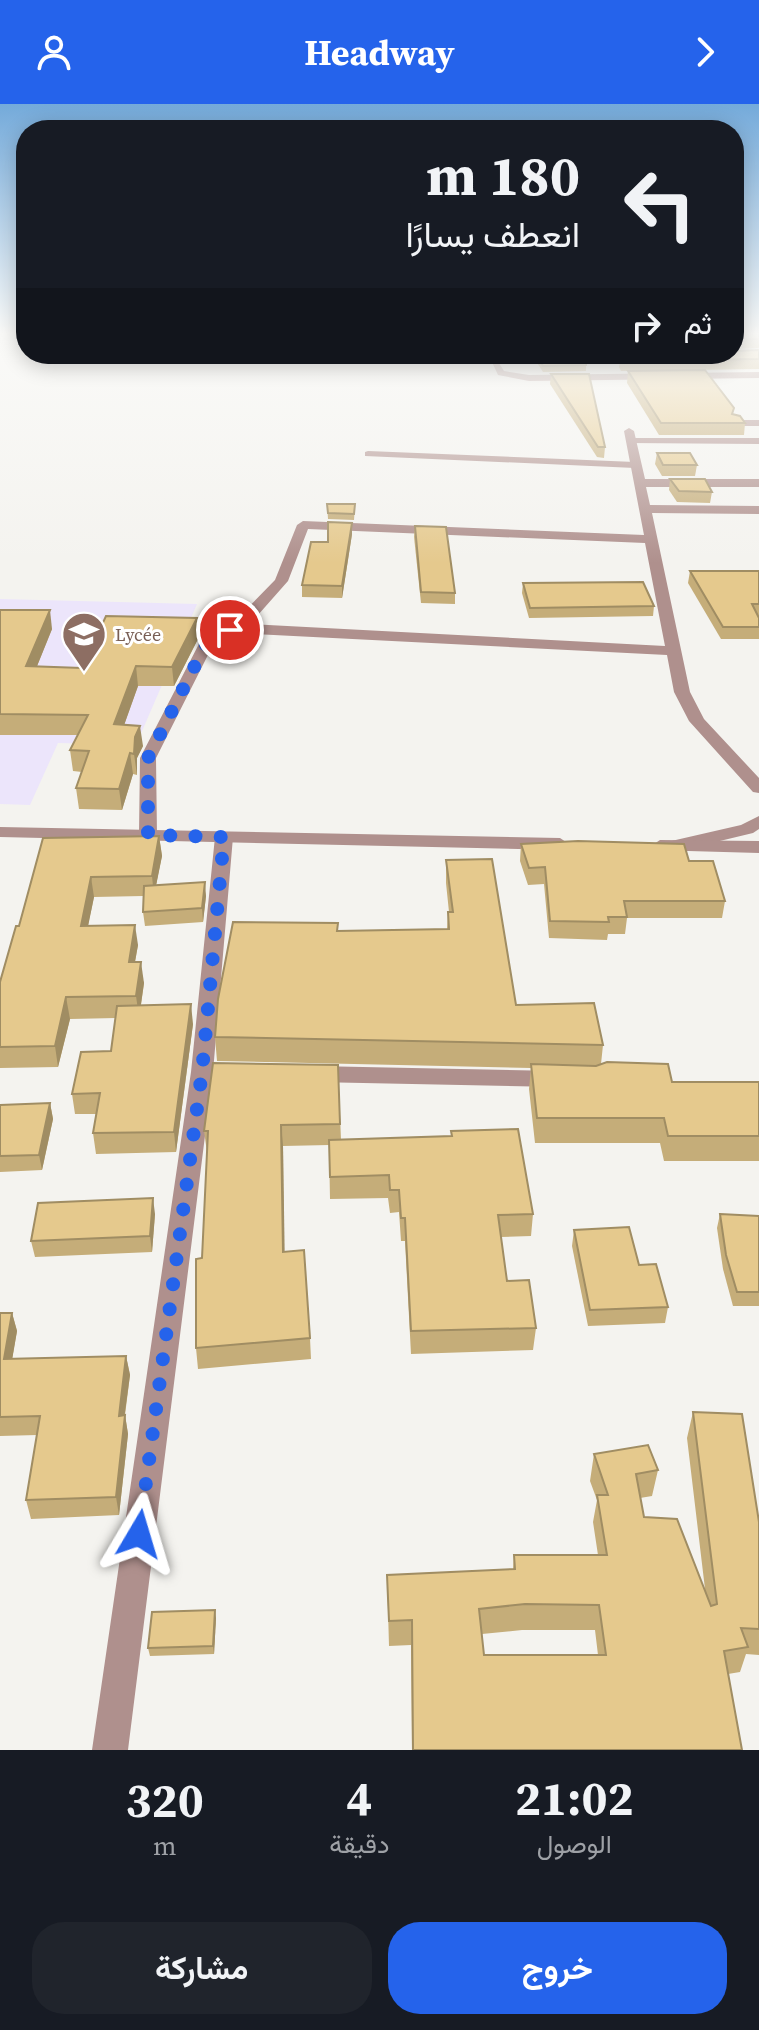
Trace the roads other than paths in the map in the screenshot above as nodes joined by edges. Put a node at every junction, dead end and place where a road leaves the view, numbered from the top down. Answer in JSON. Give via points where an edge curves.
{"nodes":[{"id":1,"x":737,"y":423,"type":"edge"},
{"id":2,"x":759,"y":423,"type":"edge"},
{"id":3,"x":630,"y":436,"type":"joint"},
{"id":4,"x":759,"y":441,"type":"edge"},
{"id":5,"x":368,"y":454,"type":"dead end"},
{"id":6,"x":635,"y":465,"type":"junction"},
{"id":7,"x":639,"y":483,"type":"junction"},
{"id":8,"x":759,"y":483,"type":"edge"},
{"id":9,"x":645,"y":509,"type":"junction"},
{"id":10,"x":759,"y":510,"type":"edge"},
{"id":11,"x":651,"y":539,"type":"junction"},
{"id":12,"x":230,"y":630,"type":"dead end"},
{"id":13,"x":674,"y":651,"type":"junction"},
{"id":14,"x":759,"y":788,"type":"edge"},
{"id":15,"x":759,"y":821,"type":"edge"},
{"id":16,"x":0,"y":832,"type":"edge"},
{"id":17,"x":148,"y":835,"type":"junction"},
{"id":18,"x":224,"y":837,"type":"junction"},
{"id":19,"x":581,"y":844,"type":"edge"},
{"id":20,"x":643,"y":846,"type":"edge"},
{"id":21,"x":674,"y":846,"type":"junction"},
{"id":22,"x":759,"y":847,"type":"edge"},
{"id":23,"x":296,"y":1074,"type":"edge"},
{"id":24,"x":578,"y":1079,"type":"edge"},
{"id":25,"x":110,"y":1750,"type":"edge"}],
"edges":[{"from":1,"to":2,"type":"street"},
{"from":3,"to":4,"type":"lane"},
{"from":3,"to":6,"type":"street"},
{"from":5,"to":6,"type":"lane"},
{"from":6,"to":7,"type":"street"},
{"from":7,"to":8,"type":"street"},
{"from":7,"to":9,"type":"street"},
{"from":9,"to":10,"type":"street"},
{"from":9,"to":11,"type":"street"},
{"from":11,"to":13,"type":"street"},
{"from":11,"to":13,"type":"street","via":[[303,525],[281,581],[242,622],[252,630]]},
{"from":12,"to":17,"type":"street","via":[[208,640],[148,758]]},
{"from":13,"to":14,"type":"street","via":[[682,692],[697,721]]},
{"from":15,"to":21,"type":"street","via":[[747,829]]},
{"from":16,"to":17,"type":"street"},
{"from":17,"to":18,"type":"street"},
{"from":18,"to":19,"type":"street"},
{"from":18,"to":25,"type":"street","via":[[209,1072]]},
{"from":20,"to":21,"type":"street"},
{"from":21,"to":22,"type":"street"},
{"from":23,"to":24,"type":"street"}]}
